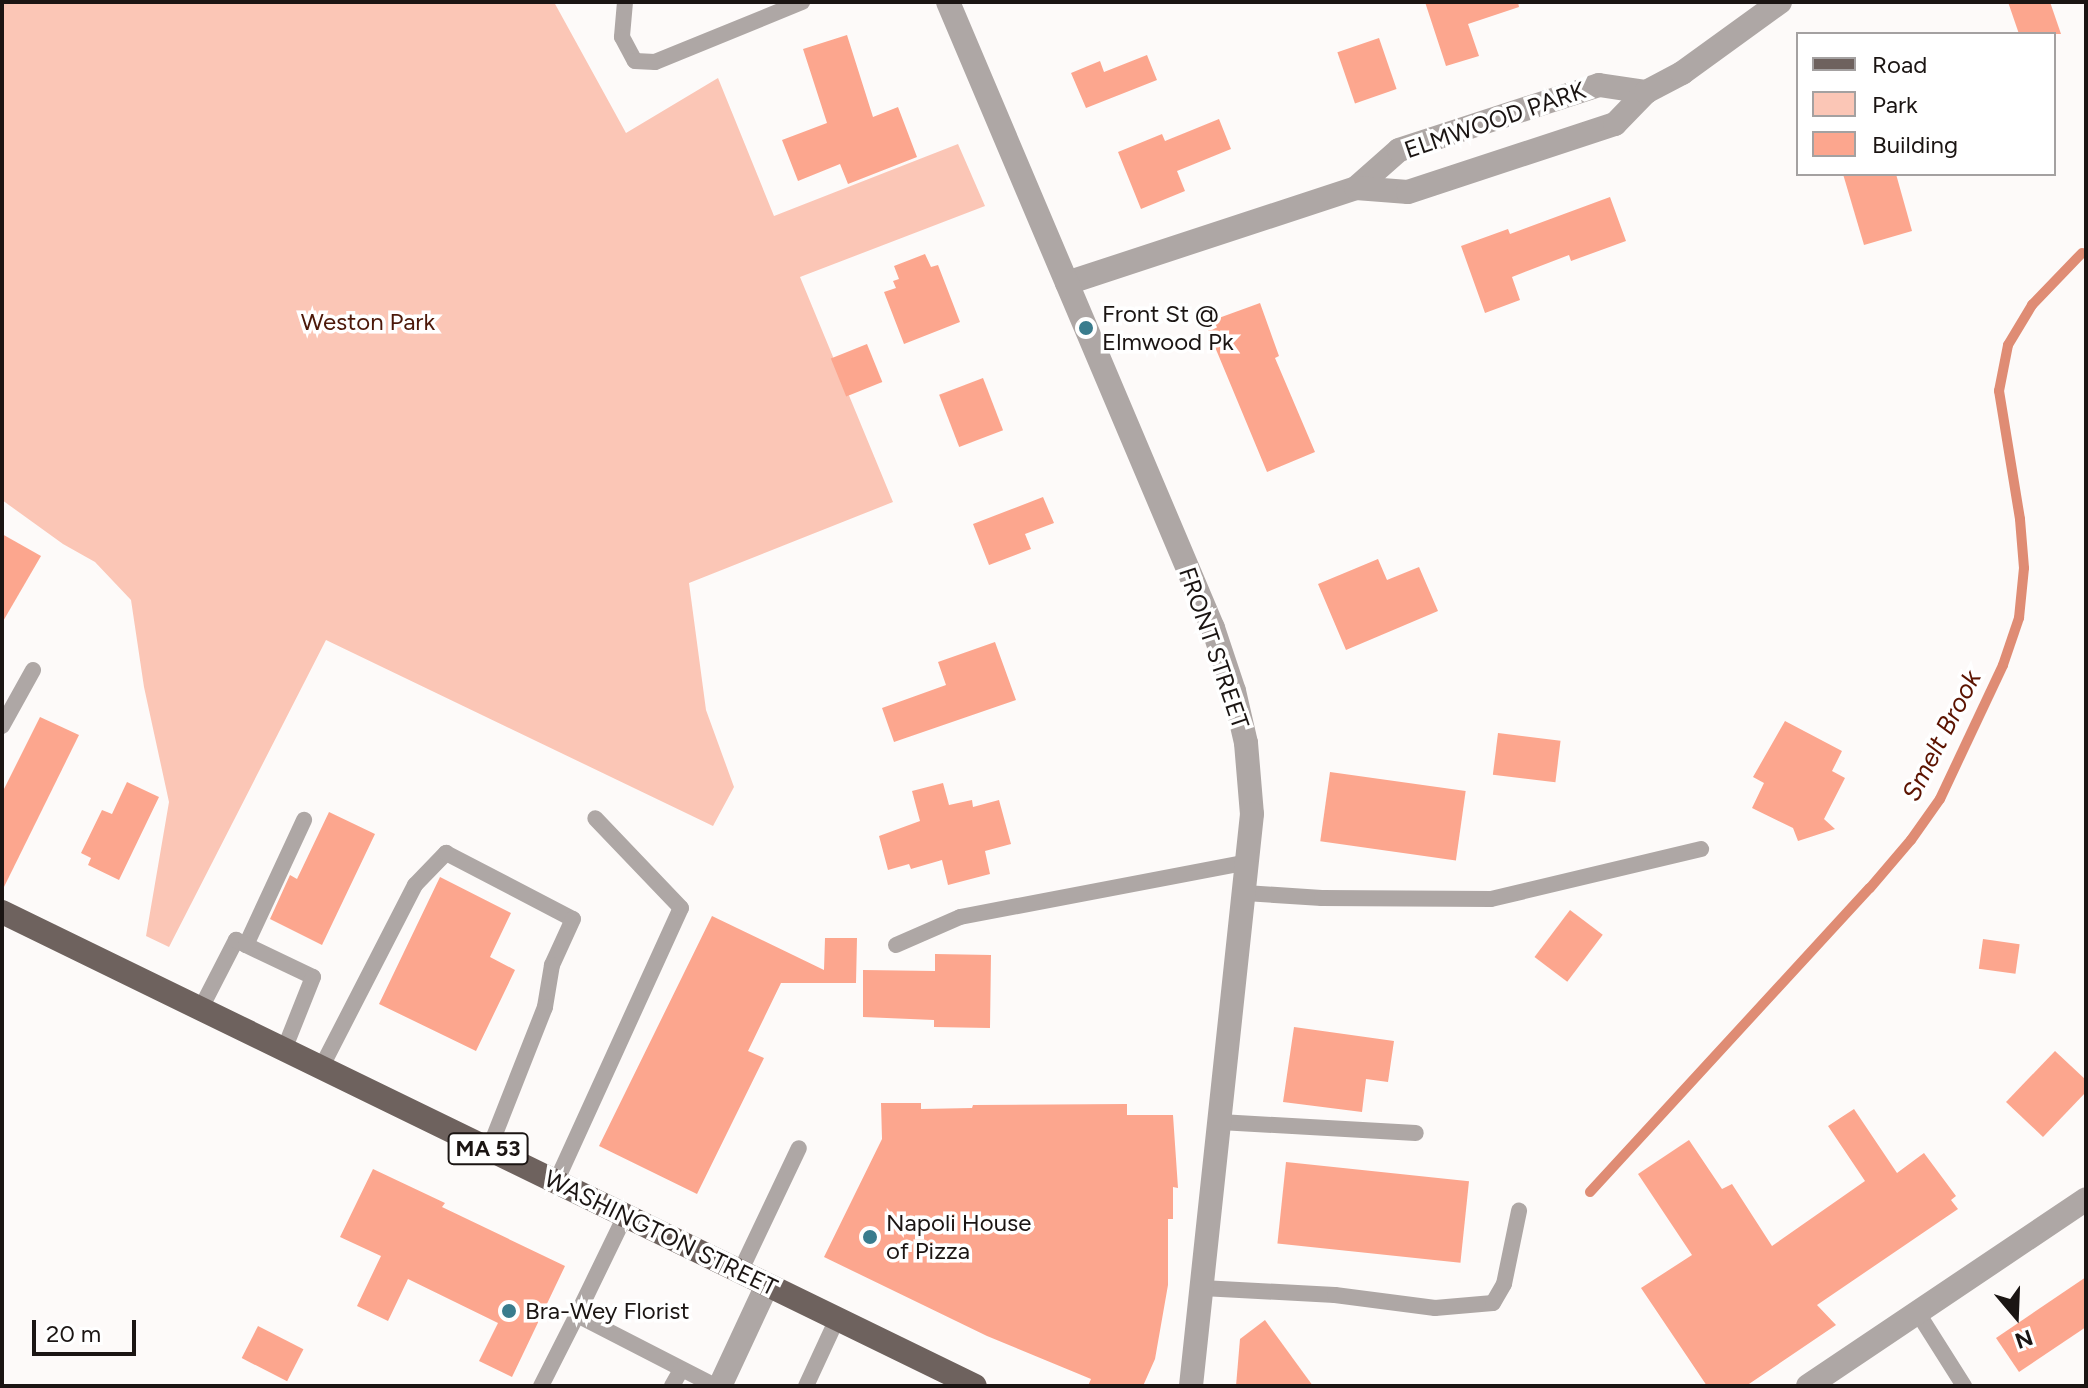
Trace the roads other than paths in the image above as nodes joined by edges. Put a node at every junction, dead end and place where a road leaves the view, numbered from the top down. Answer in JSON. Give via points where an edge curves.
{"nodes":[{"id":1,"x":625,"y":2,"type":"edge"},
{"id":2,"x":802,"y":2,"type":"edge"},
{"id":3,"x":948,"y":2,"type":"edge"},
{"id":4,"x":1780,"y":2,"type":"edge"},
{"id":5,"x":1646,"y":92,"type":"junction"},
{"id":6,"x":1356,"y":188,"type":"junction"},
{"id":7,"x":1067,"y":283,"type":"junction"},
{"id":8,"x":33,"y":670,"type":"dead end"},
{"id":9,"x":2,"y":726,"type":"edge"},
{"id":10,"x":595,"y":818,"type":"dead end"},
{"id":11,"x":304,"y":820,"type":"dead end"},
{"id":12,"x":1701,"y":849,"type":"dead end"},
{"id":13,"x":1248,"y":862,"type":"junction"},
{"id":14,"x":1245,"y":893,"type":"junction"},
{"id":15,"x":2,"y":912,"type":"edge"},
{"id":16,"x":246,"y":945,"type":"junction"},
{"id":17,"x":896,"y":945,"type":"dead end"},
{"id":18,"x":200,"y":1010,"type":"junction"},
{"id":19,"x":284,"y":1050,"type":"junction"},
{"id":20,"x":321,"y":1068,"type":"junction"},
{"id":21,"x":1220,"y":1122,"type":"junction"},
{"id":22,"x":1416,"y":1133,"type":"dead end"},
{"id":23,"x":799,"y":1148,"type":"dead end"},
{"id":24,"x":489,"y":1149,"type":"junction"},
{"id":25,"x":556,"y":1182,"type":"junction"},
{"id":26,"x":2086,"y":1199,"type":"edge"},
{"id":27,"x":1519,"y":1211,"type":"dead end"},
{"id":28,"x":625,"y":1216,"type":"junction"},
{"id":29,"x":740,"y":1272,"type":"junction"},
{"id":30,"x":767,"y":1285,"type":"junction"},
{"id":31,"x":1202,"y":1288,"type":"junction"},
{"id":32,"x":1916,"y":1310,"type":"junction"},
{"id":33,"x":577,"y":1315,"type":"junction"},
{"id":34,"x":837,"y":1319,"type":"junction"},
{"id":35,"x":681,"y":1370,"type":"junction"},
{"id":36,"x":541,"y":1386,"type":"edge"},
{"id":37,"x":672,"y":1386,"type":"edge"},
{"id":38,"x":717,"y":1386,"type":"edge"},
{"id":39,"x":806,"y":1386,"type":"edge"},
{"id":40,"x":975,"y":1386,"type":"edge"},
{"id":41,"x":1191,"y":1386,"type":"edge"},
{"id":42,"x":1808,"y":1386,"type":"edge"},
{"id":43,"x":1964,"y":1386,"type":"edge"}],
"edges":[{"from":1,"to":2,"type":"lane","via":[[622,37],[635,61],[655,62]]},
{"from":3,"to":7,"type":"street","name":"FRONT STREET"},
{"from":4,"to":5,"type":"street","name":"ELMWOOD PARK","via":[[1682,73]]},
{"from":5,"to":6,"type":"street","name":"ELMWOOD PARK","via":[[1615,124],[1408,192]]},
{"from":5,"to":6,"type":"street","name":"ELMWOOD PARK","via":[[1599,85],[1399,150]]},
{"from":6,"to":7,"type":"street","name":"ELMWOOD PARK"},
{"from":7,"to":13,"type":"street","name":"FRONT STREET","via":[[1213,628],[1234,691],[1246,743],[1252,814]]},
{"from":8,"to":9,"type":"lane"},
{"from":10,"to":25,"type":"lane","via":[[681,908]]},
{"from":11,"to":16,"type":"lane"},
{"from":12,"to":14,"type":"lane","via":[[1491,899]]},
{"from":13,"to":14,"type":"street","name":"FRONT STREET"},
{"from":13,"to":17,"type":"lane","via":[[960,917]]},
{"from":14,"to":21,"type":"street","name":"FRONT STREET"},
{"from":15,"to":18,"type":"main road","name":"WASHINGTON STREET","number":"MA 53"},
{"from":16,"to":18,"type":"lane","via":[[236,940]]},
{"from":16,"to":19,"type":"lane","via":[[313,977]]},
{"from":18,"to":19,"type":"main road","name":"WASHINGTON STREET","number":"MA 53"},
{"from":19,"to":20,"type":"main road","name":"WASHINGTON STREET","number":"MA 53"},
{"from":20,"to":24,"type":"main road","name":"WASHINGTON STREET","number":"MA 53"},
{"from":20,"to":24,"type":"lane","via":[[415,885],[446,853],[573,919]]},
{"from":21,"to":22,"type":"lane"},
{"from":21,"to":31,"type":"street","name":"FRONT STREET"},
{"from":23,"to":29,"type":"lane"},
{"from":24,"to":25,"type":"main road","name":"WASHINGTON STREET","number":"MA 53"},
{"from":25,"to":28,"type":"main road","name":"WASHINGTON STREET","number":"MA 53"},
{"from":26,"to":32,"type":"street"},
{"from":27,"to":31,"type":"lane","via":[[1504,1284],[1493,1303],[1435,1308],[1335,1295]]},
{"from":28,"to":29,"type":"main road","name":"WASHINGTON STREET","number":"MA 53"},
{"from":28,"to":33,"type":"lane"},
{"from":29,"to":30,"type":"main road","name":"WASHINGTON STREET","number":"MA 53"},
{"from":30,"to":34,"type":"main road","name":"WASHINGTON STREET","number":"MA 53"},
{"from":30,"to":38,"type":"street"},
{"from":31,"to":41,"type":"street","name":"FRONT STREET"},
{"from":32,"to":42,"type":"street"},
{"from":32,"to":43,"type":"lane"},
{"from":33,"to":35,"type":"lane"},
{"from":33,"to":36,"type":"lane"},
{"from":34,"to":39,"type":"lane"},
{"from":34,"to":40,"type":"main road","name":"WASHINGTON STREET","number":"MA 53"},
{"from":35,"to":37,"type":"lane"},
{"from":35,"to":38,"type":"lane"}]}
